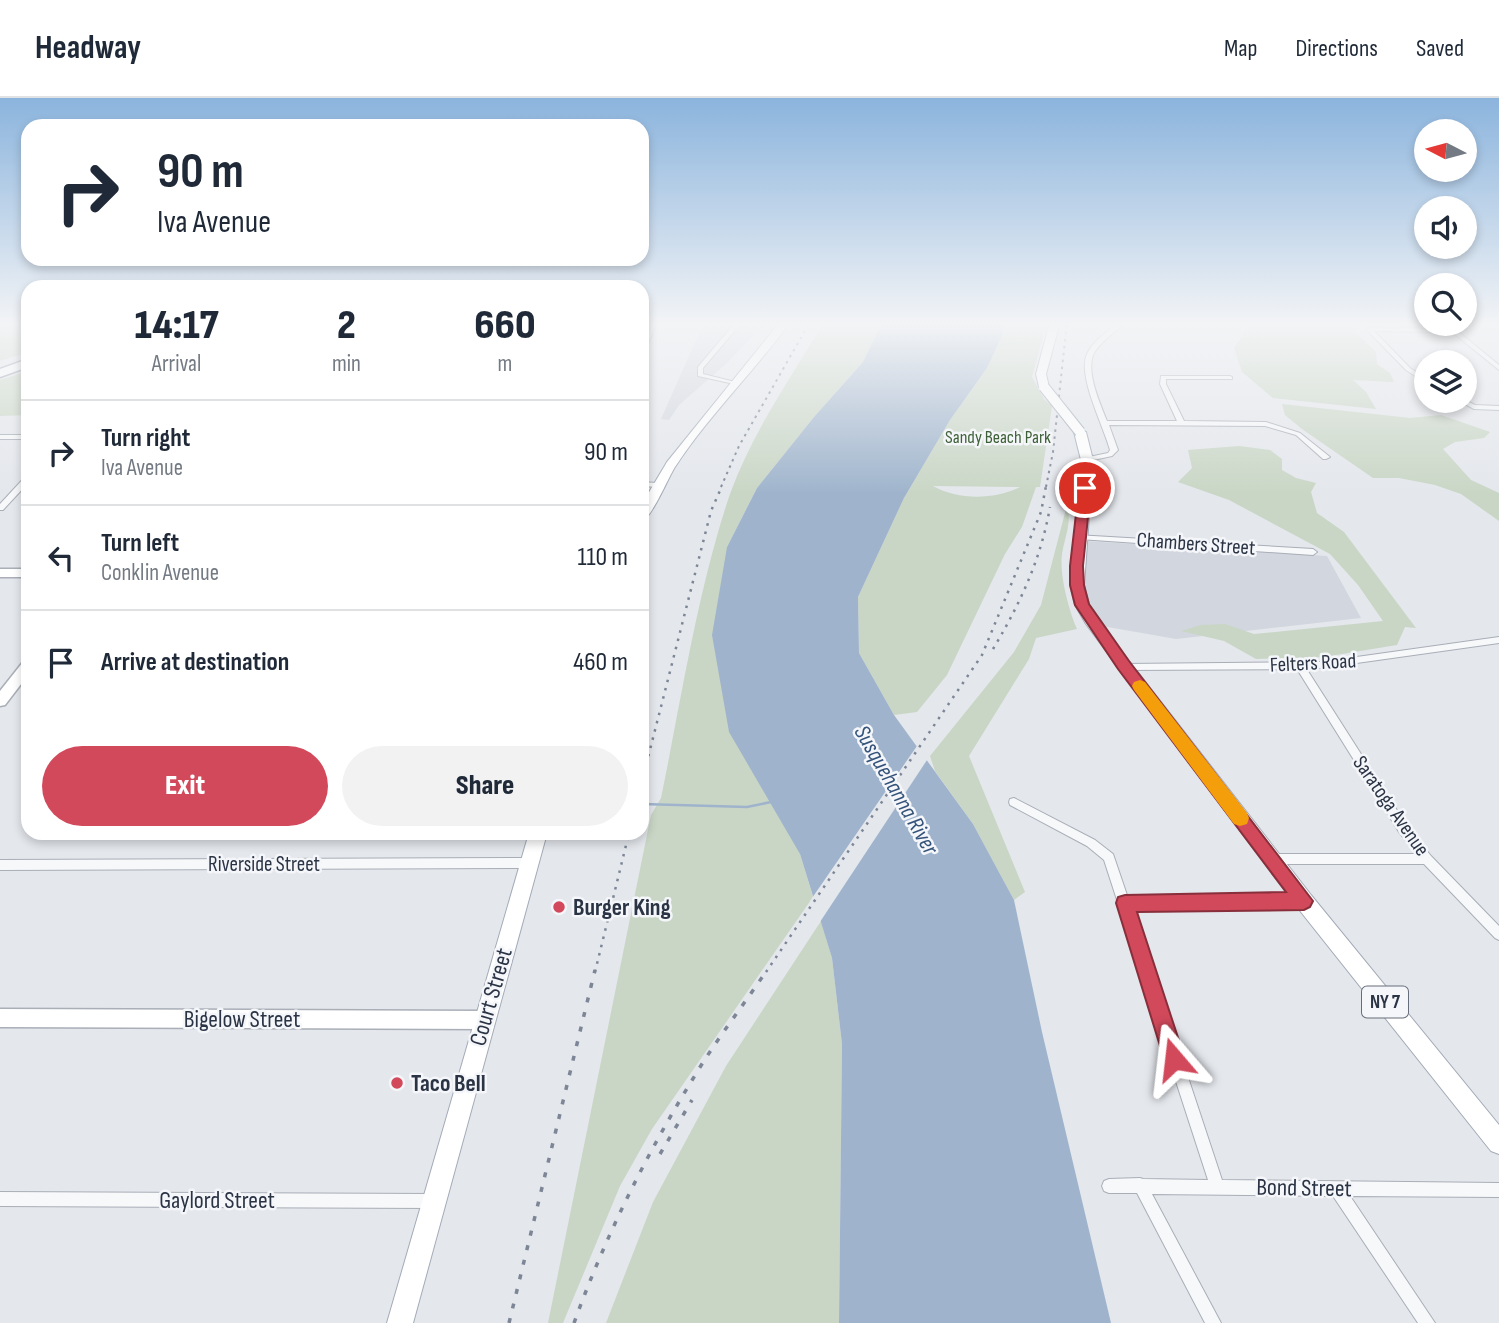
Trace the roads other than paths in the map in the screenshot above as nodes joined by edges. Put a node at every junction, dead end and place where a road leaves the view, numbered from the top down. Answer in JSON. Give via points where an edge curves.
{"nodes":[{"id":1,"x":704,"y":379,"type":"edge"},
{"id":2,"x":740,"y":379,"type":"edge"},
{"id":3,"x":1042,"y":379,"type":"edge"},
{"id":4,"x":1092,"y":379,"type":"edge"},
{"id":5,"x":1163,"y":379,"type":"edge"},
{"id":6,"x":735,"y":386,"type":"junction"},
{"id":7,"x":1477,"y":407,"type":"edge"},
{"id":8,"x":1498,"y":410,"type":"edge"},
{"id":9,"x":1105,"y":423,"type":"junction"},
{"id":10,"x":1181,"y":423,"type":"junction"},
{"id":11,"x":0,"y":437,"type":"edge"},
{"id":12,"x":21,"y":437,"type":"edge"},
{"id":13,"x":1326,"y":457,"type":"dead end"},
{"id":14,"x":1087,"y":460,"type":"junction"},
{"id":15,"x":649,"y":484,"type":"edge"},
{"id":16,"x":657,"y":485,"type":"junction"},
{"id":17,"x":21,"y":486,"type":"edge"},
{"id":18,"x":649,"y":502,"type":"edge"},
{"id":19,"x":0,"y":509,"type":"edge"},
{"id":20,"x":1079,"y":537,"type":"junction"},
{"id":21,"x":1313,"y":552,"type":"dead end"},
{"id":22,"x":0,"y":573,"type":"edge"},
{"id":23,"x":21,"y":573,"type":"edge"},
{"id":24,"x":1498,"y":641,"type":"edge"},
{"id":25,"x":1300,"y":666,"type":"junction"},
{"id":26,"x":1125,"y":667,"type":"junction"},
{"id":27,"x":21,"y":675,"type":"edge"},
{"id":28,"x":0,"y":701,"type":"edge"},
{"id":29,"x":1014,"y":802,"type":"dead end"},
{"id":30,"x":536,"y":840,"type":"edge"},
{"id":31,"x":1272,"y":859,"type":"junction"},
{"id":32,"x":1427,"y":859,"type":"junction"},
{"id":33,"x":529,"y":863,"type":"junction"},
{"id":34,"x":0,"y":866,"type":"edge"},
{"id":35,"x":1304,"y":901,"type":"junction"},
{"id":36,"x":1125,"y":903,"type":"junction"},
{"id":37,"x":1499,"y":934,"type":"edge"},
{"id":38,"x":0,"y":1018,"type":"edge"},
{"id":39,"x":485,"y":1020,"type":"junction"},
{"id":40,"x":1499,"y":1143,"type":"edge"},
{"id":41,"x":1140,"y":1185,"type":"junction"},
{"id":42,"x":1109,"y":1186,"type":"dead end"},
{"id":43,"x":1217,"y":1186,"type":"junction"},
{"id":44,"x":1336,"y":1188,"type":"junction"},
{"id":45,"x":1499,"y":1190,"type":"edge"},
{"id":46,"x":0,"y":1199,"type":"edge"},
{"id":47,"x":435,"y":1201,"type":"junction"},
{"id":48,"x":400,"y":1323,"type":"edge"},
{"id":49,"x":1213,"y":1323,"type":"edge"},
{"id":50,"x":1427,"y":1323,"type":"edge"}],
"edges":[{"from":1,"to":6,"type":"street"},
{"from":2,"to":6,"type":"main road"},
{"from":3,"to":14,"type":"main road","number":"NY 7","bridge":true,"via":[[1080,432]]},
{"from":4,"to":9,"type":"street"},
{"from":5,"to":10,"type":"street"},
{"from":6,"to":16,"type":"main road","via":[[682,447]]},
{"from":7,"to":8,"type":"street"},
{"from":9,"to":10,"type":"street"},
{"from":9,"to":14,"type":"street","via":[[1114,450]]},
{"from":10,"to":13,"type":"street","via":[[1279,426],[1298,434]]},
{"from":11,"to":12,"type":"street"},
{"from":14,"to":20,"type":"main road","number":"NY 7"},
{"from":15,"to":16,"type":"street"},
{"from":16,"to":18,"type":"main road"},
{"from":17,"to":19,"type":"street"},
{"from":20,"to":21,"type":"street","name":"Chambers Street"},
{"from":20,"to":26,"type":"main road","number":"NY 7","via":[[1079,597]]},
{"from":22,"to":23,"type":"street"},
{"from":24,"to":25,"type":"street","name":"Felters Road"},
{"from":25,"to":26,"type":"street","name":"Felters Road"},
{"from":25,"to":32,"type":"street","name":"Saratoga Avenue","via":[[1370,779]]},
{"from":26,"to":31,"type":"main road","number":"NY 7"},
{"from":27,"to":28,"type":"street"},
{"from":29,"to":36,"type":"street","via":[[1108,857]]},
{"from":30,"to":33,"type":"main road","name":"Court Street"},
{"from":31,"to":32,"type":"street"},
{"from":31,"to":35,"type":"main road","number":"NY 7"},
{"from":32,"to":37,"type":"street","name":"Saratoga Avenue"},
{"from":33,"to":34,"type":"street","name":"Riverside Street"},
{"from":33,"to":39,"type":"main road","name":"Court Street"},
{"from":35,"to":36,"type":"street"},
{"from":35,"to":40,"type":"main road","number":"NY 7"},
{"from":36,"to":43,"type":"street"},
{"from":38,"to":39,"type":"street","name":"Bigelow Street"},
{"from":39,"to":47,"type":"main road","name":"Court Street"},
{"from":41,"to":42,"type":"street","name":"Bond Street"},
{"from":41,"to":43,"type":"street","name":"Bond Street"},
{"from":41,"to":49,"type":"street"},
{"from":43,"to":44,"type":"street","name":"Bond Street"},
{"from":44,"to":45,"type":"street","name":"Bond Street"},
{"from":44,"to":50,"type":"street"},
{"from":46,"to":47,"type":"street","name":"Gaylord Street"},
{"from":47,"to":48,"type":"main road","name":"Court Street"}]}
